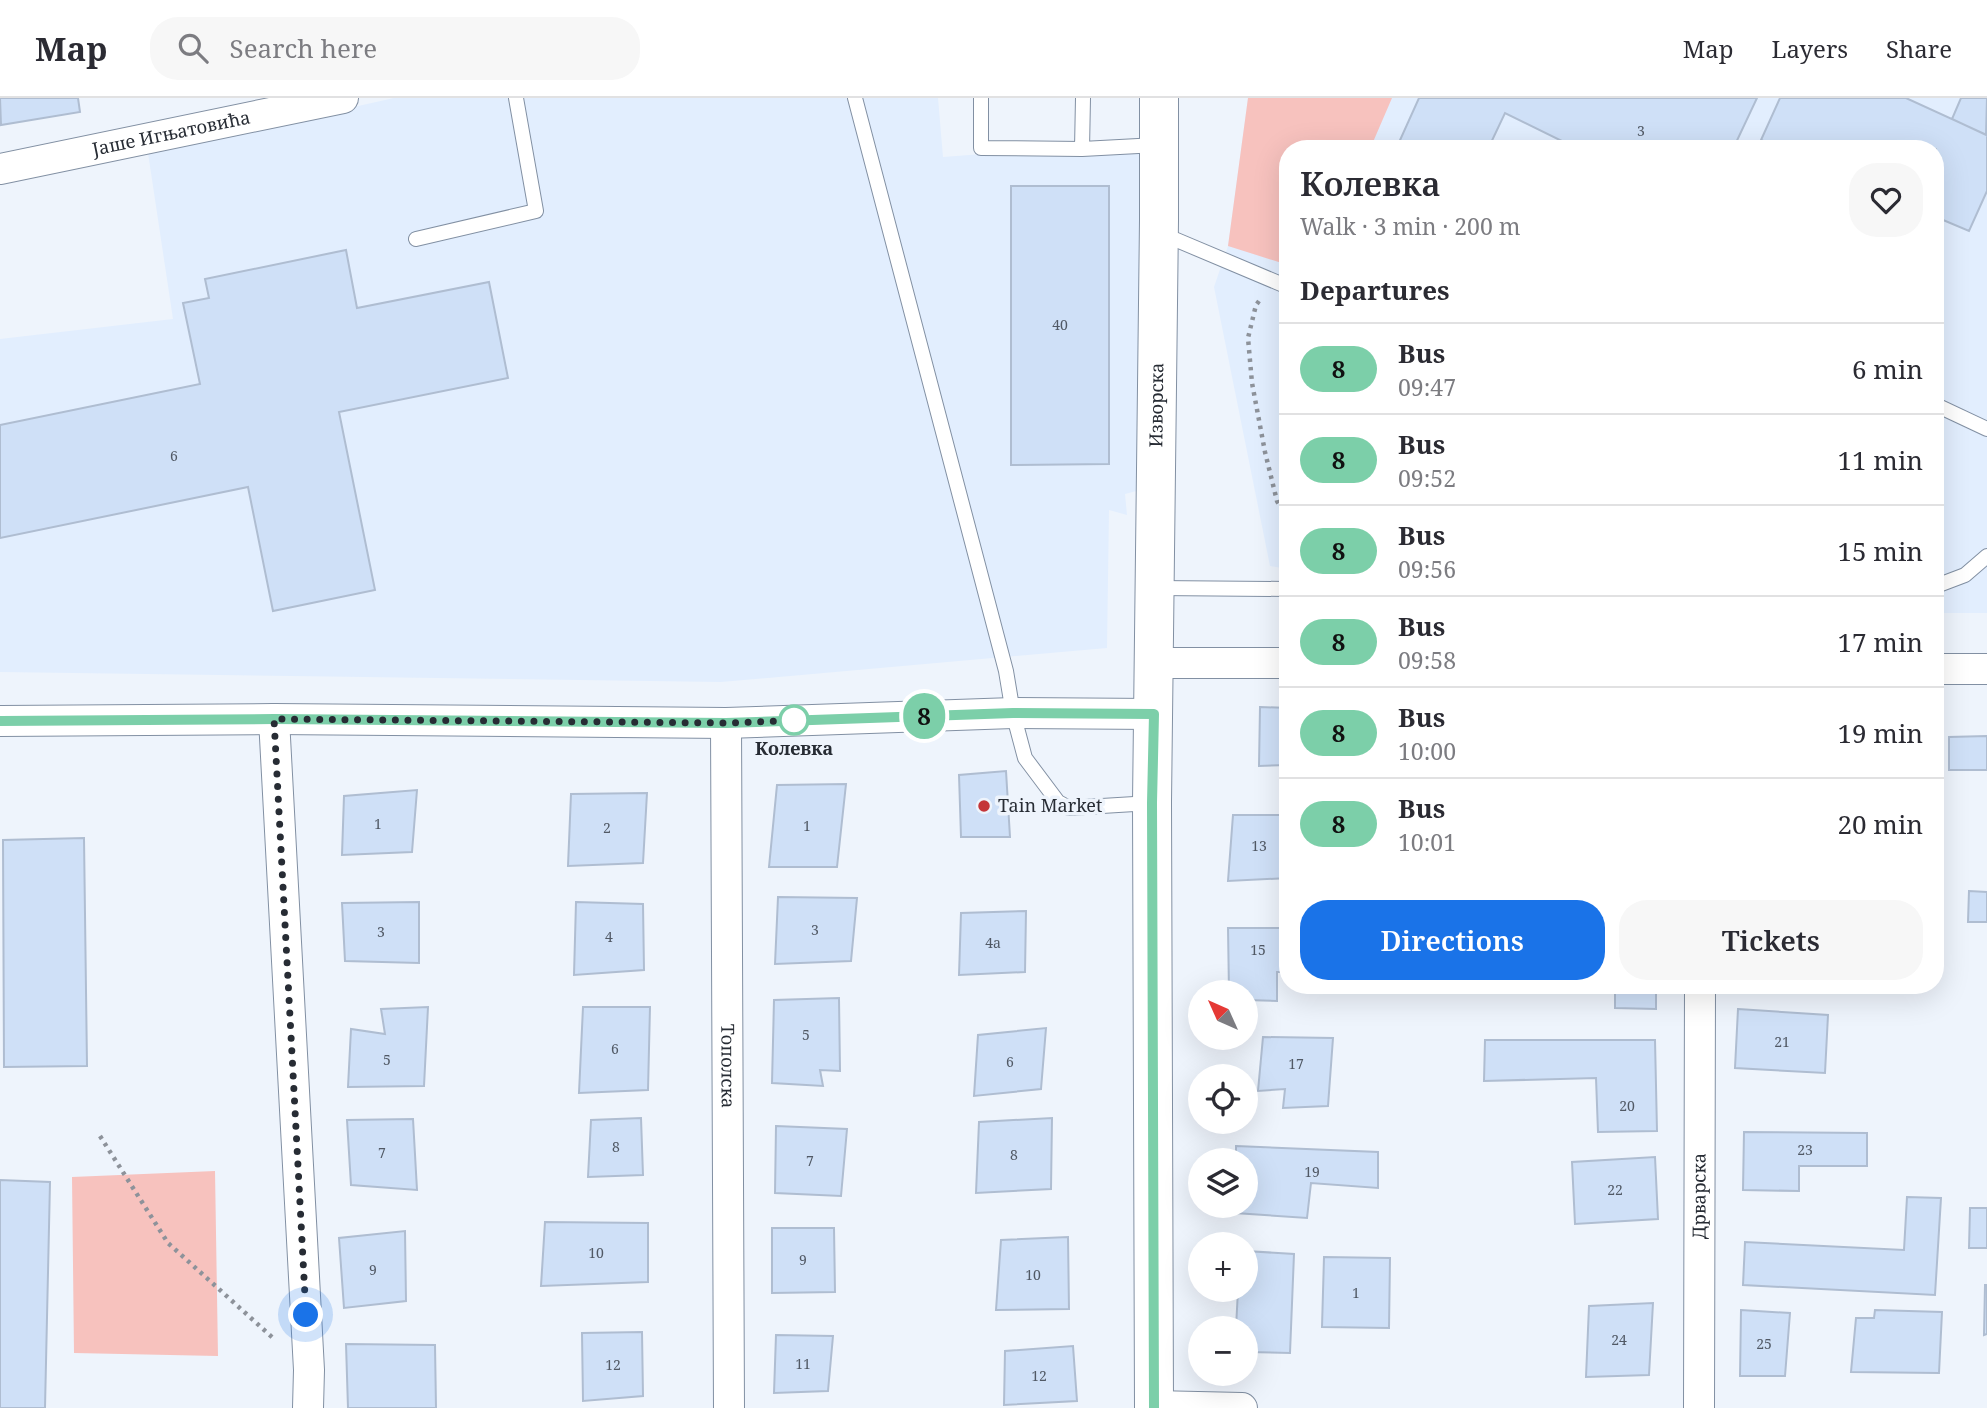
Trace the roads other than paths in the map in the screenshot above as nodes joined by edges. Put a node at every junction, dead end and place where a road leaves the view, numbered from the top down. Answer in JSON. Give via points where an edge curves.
{"nodes":[{"id":1,"x":343,"y":98,"type":"edge"},
{"id":2,"x":516,"y":98,"type":"edge"},
{"id":3,"x":855,"y":98,"type":"edge"},
{"id":4,"x":981,"y":98,"type":"edge"},
{"id":5,"x":1083,"y":98,"type":"edge"},
{"id":6,"x":1159,"y":98,"type":"edge"},
{"id":7,"x":1159,"y":145,"type":"junction"},
{"id":8,"x":1082,"y":149,"type":"junction"},
{"id":9,"x":0,"y":169,"type":"edge"},
{"id":10,"x":1159,"y":232,"type":"junction"},
{"id":11,"x":416,"y":239,"type":"dead end"},
{"id":12,"x":1279,"y":282,"type":"edge"},
{"id":13,"x":1944,"y":409,"type":"edge"},
{"id":14,"x":1987,"y":429,"type":"edge"},
{"id":15,"x":1987,"y":556,"type":"edge"},
{"id":16,"x":1944,"y":583,"type":"edge"},
{"id":17,"x":1154,"y":588,"type":"junction"},
{"id":18,"x":1279,"y":589,"type":"edge"},
{"id":19,"x":1154,"y":663,"type":"junction"},
{"id":20,"x":1279,"y":663,"type":"edge"},
{"id":21,"x":1944,"y":668,"type":"edge"},
{"id":22,"x":1987,"y":670,"type":"edge"},
{"id":23,"x":1013,"y":713,"type":"junction"},
{"id":24,"x":1154,"y":714,"type":"junction"},
{"id":25,"x":274,"y":719,"type":"junction"},
{"id":26,"x":0,"y":721,"type":"edge"},
{"id":27,"x":726,"y":723,"type":"junction"},
{"id":28,"x":1152,"y":803,"type":"junction"},
{"id":29,"x":1700,"y":994,"type":"edge"},
{"id":30,"x":1154,"y":1407,"type":"edge"},
{"id":31,"x":308,"y":1408,"type":"edge"},
{"id":32,"x":729,"y":1408,"type":"edge"},
{"id":33,"x":1242,"y":1408,"type":"edge"},
{"id":34,"x":1699,"y":1408,"type":"edge"}],
"edges":[{"from":1,"to":9,"type":"street","name":"Јаше Игњатовића"},
{"from":2,"to":11,"type":"lane","via":[[536,211]]},
{"from":3,"to":23,"type":"lane","via":[[1006,671]]},
{"from":4,"to":8,"type":"lane","via":[[981,148]]},
{"from":5,"to":8,"type":"lane"},
{"from":6,"to":7,"type":"street","name":"Изворска"},
{"from":7,"to":8,"type":"lane"},
{"from":7,"to":10,"type":"street","name":"Изворска"},
{"from":10,"to":12,"type":"lane"},
{"from":10,"to":17,"type":"street","name":"Изворска"},
{"from":13,"to":14,"type":"lane"},
{"from":15,"to":16,"type":"lane","via":[[1965,576]]},
{"from":17,"to":18,"type":"lane"},
{"from":17,"to":19,"type":"street","name":"Изворска"},
{"from":19,"to":20,"type":"street"},
{"from":19,"to":24,"type":"street","name":"Изворска"},
{"from":21,"to":22,"type":"street"},
{"from":23,"to":24,"type":"street"},
{"from":23,"to":27,"type":"street"},
{"from":23,"to":28,"type":"lane","via":[[1025,758],[1058,802],[1069,808]]},
{"from":24,"to":28,"type":"street","name":"Изворска"},
{"from":25,"to":26,"type":"street"},
{"from":25,"to":27,"type":"street"},
{"from":25,"to":31,"type":"street"},
{"from":27,"to":32,"type":"street","name":"Тополска"},
{"from":28,"to":30,"type":"street","name":"Изворска"},
{"from":29,"to":34,"type":"street","name":"Дрварска"},
{"from":30,"to":33,"type":"street"}]}
